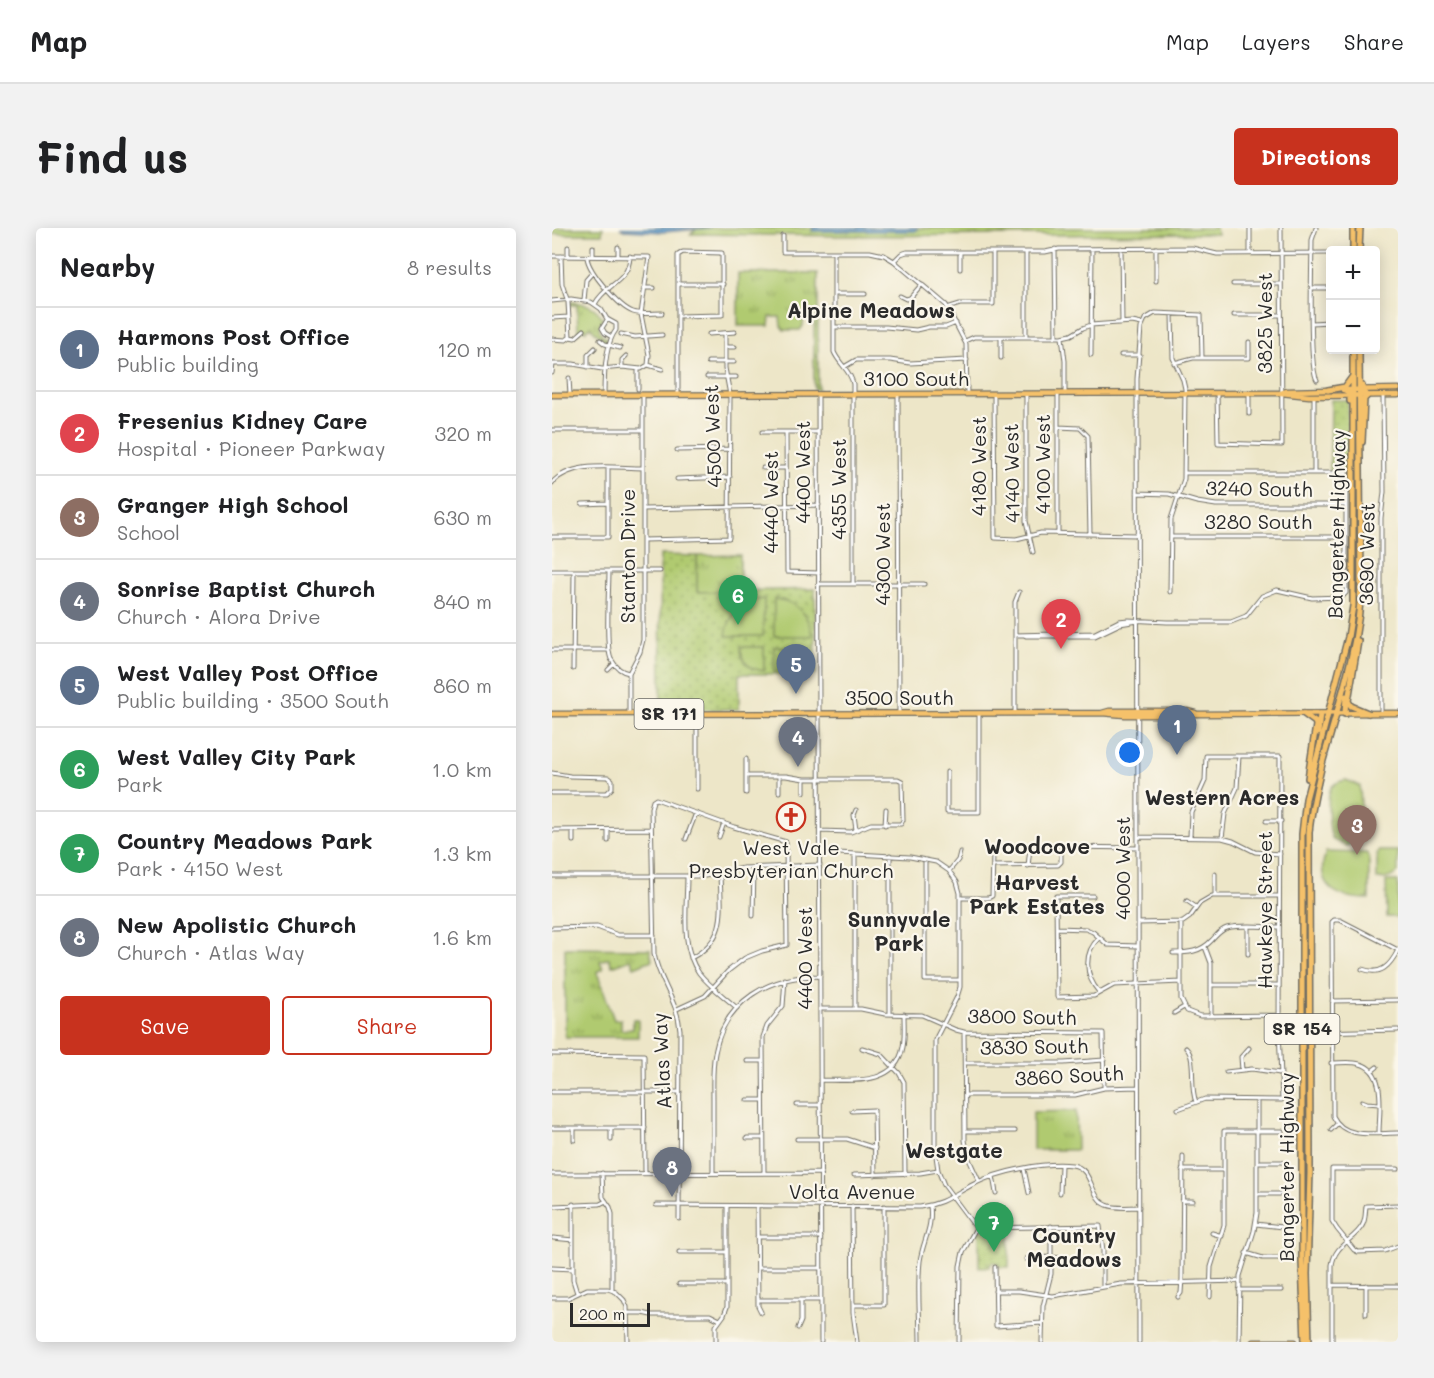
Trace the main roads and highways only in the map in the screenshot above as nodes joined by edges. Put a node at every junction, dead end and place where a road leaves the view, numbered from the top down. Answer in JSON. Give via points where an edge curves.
{"nodes":[{"id":1,"x":1353,"y":228,"type":"edge"},
{"id":2,"x":1360,"y":228,"type":"edge"},
{"id":3,"x":1355,"y":246,"type":"edge"},
{"id":4,"x":1357,"y":246,"type":"edge"},
{"id":5,"x":1353,"y":354,"type":"edge"},
{"id":6,"x":1360,"y":354,"type":"edge"},
{"id":7,"x":1353,"y":374,"type":"junction"},
{"id":8,"x":1398,"y":389,"type":"edge"},
{"id":9,"x":1328,"y":390,"type":"junction"},
{"id":10,"x":1345,"y":390,"type":"joint"},
{"id":11,"x":1281,"y":393,"type":"junction"},
{"id":12,"x":1356,"y":393,"type":"junction"},
{"id":13,"x":552,"y":395,"type":"edge"},
{"id":14,"x":1367,"y":396,"type":"junction"},
{"id":15,"x":1398,"y":396,"type":"edge"},
{"id":16,"x":1359,"y":455,"type":"junction"},
{"id":17,"x":1354,"y":480,"type":"junction"},
{"id":18,"x":1360,"y":530,"type":"junction"},
{"id":19,"x":1351,"y":622,"type":"junction"},
{"id":20,"x":1356,"y":630,"type":"junction"},
{"id":21,"x":1347,"y":670,"type":"junction"},
{"id":22,"x":1368,"y":713,"type":"junction"},
{"id":23,"x":1398,"y":713,"type":"edge"},
{"id":24,"x":552,"y":714,"type":"edge"},
{"id":25,"x":1304,"y":714,"type":"junction"},
{"id":26,"x":1320,"y":714,"type":"junction"},
{"id":27,"x":1328,"y":714,"type":"junction"},
{"id":28,"x":1335,"y":714,"type":"junction"},
{"id":29,"x":1345,"y":714,"type":"junction"},
{"id":30,"x":1317,"y":756,"type":"junction"},
{"id":31,"x":1312,"y":805,"type":"junction"},
{"id":32,"x":1302,"y":834,"type":"junction"},
{"id":33,"x":1303,"y":1214,"type":"junction"},
{"id":34,"x":1307,"y":1274,"type":"junction"},
{"id":35,"x":1308,"y":1341,"type":"edge"},
{"id":36,"x":1253,"y":1342,"type":"edge"},
{"id":37,"x":1295,"y":1342,"type":"edge"}],
"edges":[{"from":1,"to":3,"type":"highway"},
{"from":2,"to":4,"type":"highway"},
{"from":5,"to":7,"type":"highway","name":"Bangerter Highway","number":"SR 154"},
{"from":6,"to":12,"type":"highway","name":"Bangerter Highway","number":"SR 154"},
{"from":7,"to":9,"type":"highway","via":[[1345,387]]},
{"from":7,"to":12,"type":"highway","name":"Bangerter Highway","number":"SR 154"},
{"from":8,"to":12,"type":"main road","name":"3100 South"},
{"from":9,"to":10,"type":"main road","name":"3100 South"},
{"from":9,"to":11,"type":"main road","name":"3100 South"},
{"from":10,"to":12,"type":"highway"},
{"from":11,"to":12,"type":"main road","name":"3100 South"},
{"from":11,"to":13,"type":"main road","name":"3100 South"},
{"from":12,"to":14,"type":"highway"},
{"from":12,"to":16,"type":"highway","name":"Bangerter Highway","number":"SR 154"},
{"from":12,"to":17,"type":"highway","name":"Bangerter Highway","number":"SR 154"},
{"from":14,"to":15,"type":"main road"},
{"from":14,"to":16,"type":"highway"},
{"from":16,"to":18,"type":"highway","name":"Bangerter Highway","number":"SR 154"},
{"from":17,"to":18,"type":"highway"},
{"from":17,"to":19,"type":"highway","name":"Bangerter Highway","number":"SR 154"},
{"from":18,"to":20,"type":"highway","name":"Bangerter Highway","number":"SR 154"},
{"from":19,"to":21,"type":"highway"},
{"from":19,"to":27,"type":"highway","name":"Bangerter Highway","number":"SR 154"},
{"from":20,"to":21,"type":"highway","name":"Bangerter Highway","number":"SR 154"},
{"from":20,"to":22,"type":"highway","via":[[1348,701]]},
{"from":21,"to":28,"type":"highway","name":"Bangerter Highway","number":"SR 154"},
{"from":21,"to":29,"type":"highway","via":[[1350,678]]},
{"from":22,"to":23,"type":"main road","name":"3500 South","number":"SR 171"},
{"from":22,"to":29,"type":"main road","name":"3500 South","number":"SR 171"},
{"from":24,"to":25,"type":"main road","name":"3500 South","number":"SR 171"},
{"from":25,"to":26,"type":"main road","name":"3500 South","number":"SR 171"},
{"from":25,"to":32,"type":"highway","via":[[1316,727],[1302,807]]},
{"from":26,"to":27,"type":"main road","name":"3500 South","number":"SR 171"},
{"from":26,"to":30,"type":"highway"},
{"from":27,"to":28,"type":"main road","name":"3500 South","number":"SR 171"},
{"from":27,"to":30,"type":"highway","name":"Bangerter Highway","number":"SR 154"},
{"from":28,"to":29,"type":"main road","name":"3500 South","number":"SR 171"},
{"from":28,"to":31,"type":"highway","name":"Bangerter Highway","number":"SR 154"},
{"from":30,"to":31,"type":"highway"},
{"from":30,"to":32,"type":"highway","name":"Bangerter Highway","number":"SR 154"},
{"from":31,"to":34,"type":"highway","name":"Bangerter Highway","number":"SR 154"},
{"from":32,"to":33,"type":"highway","name":"Bangerter Highway","number":"SR 154"},
{"from":33,"to":34,"type":"highway"},
{"from":33,"to":35,"type":"highway","name":"Bangerter Highway","number":"SR 154","via":[[1302,1281]]},
{"from":34,"to":35,"type":"highway","via":[[1311,1289]]},
{"from":35,"to":37,"type":"main road"},
{"from":36,"to":37,"type":"main road"}]}
